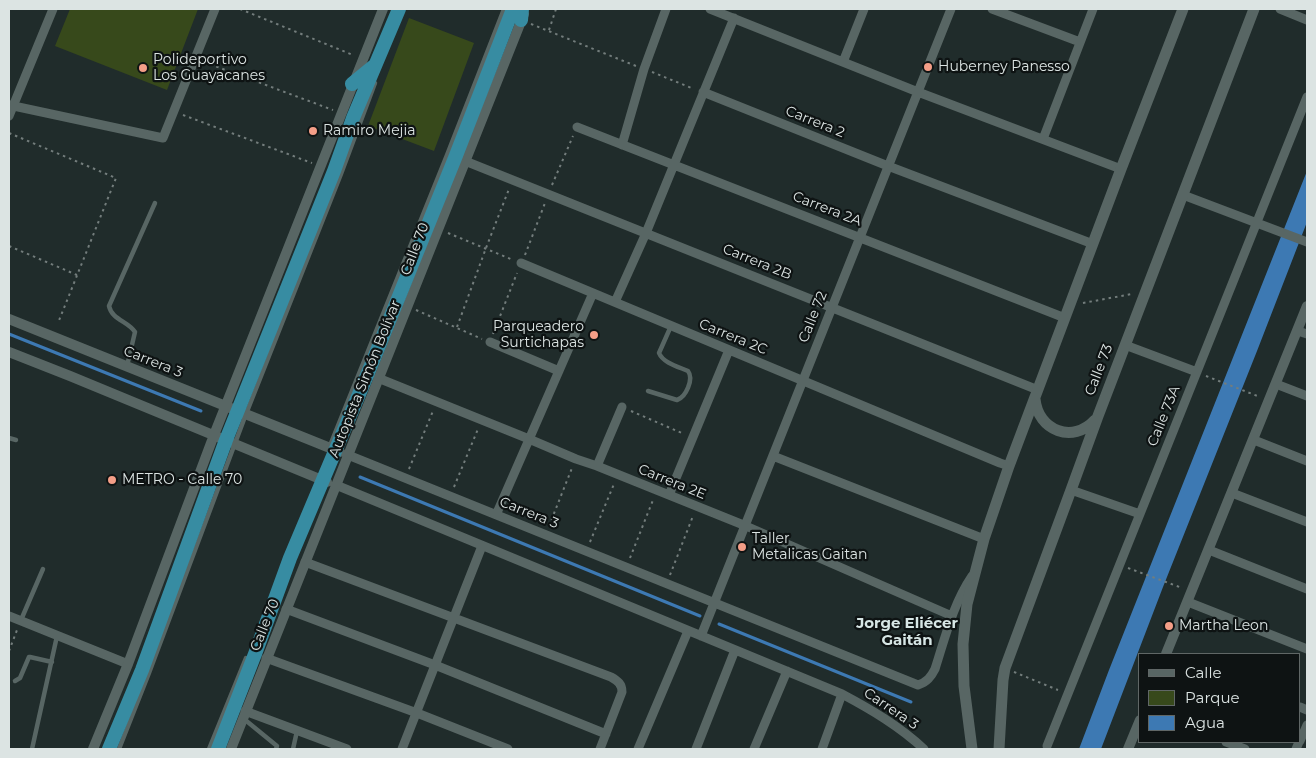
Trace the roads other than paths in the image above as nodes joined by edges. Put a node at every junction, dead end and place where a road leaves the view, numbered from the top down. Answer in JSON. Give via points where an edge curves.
{"nodes":[{"id":1,"x":53,"y":9,"type":"edge"},
{"id":2,"x":215,"y":9,"type":"edge"},
{"id":3,"x":399,"y":9,"type":"edge"},
{"id":4,"x":504,"y":9,"type":"edge"},
{"id":5,"x":666,"y":9,"type":"edge"},
{"id":6,"x":710,"y":9,"type":"edge"},
{"id":7,"x":864,"y":9,"type":"edge"},
{"id":8,"x":950,"y":9,"type":"edge"},
{"id":9,"x":992,"y":9,"type":"edge"},
{"id":10,"x":1092,"y":9,"type":"edge"},
{"id":11,"x":1183,"y":9,"type":"edge"},
{"id":12,"x":1254,"y":9,"type":"edge"},
{"id":13,"x":1280,"y":9,"type":"edge"},
{"id":14,"x":381,"y":10,"type":"edge"},
{"id":15,"x":522,"y":14,"type":"edge"},
{"id":16,"x":734,"y":18,"type":"junction"},
{"id":17,"x":1307,"y":20,"type":"edge"},
{"id":18,"x":1080,"y":42,"type":"junction"},
{"id":19,"x":843,"y":62,"type":"junction"},
{"id":20,"x":377,"y":69,"type":"junction"},
{"id":21,"x":351,"y":87,"type":"junction"},
{"id":22,"x":703,"y":92,"type":"junction"},
{"id":23,"x":918,"y":92,"type":"junction"},
{"id":24,"x":1307,"y":97,"type":"edge"},
{"id":25,"x":11,"y":106,"type":"edge"},
{"id":26,"x":9,"y":116,"type":"edge"},
{"id":27,"x":347,"y":116,"type":"junction"},
{"id":28,"x":577,"y":127,"type":"road end"},
{"id":29,"x":1044,"y":139,"type":"junction"},
{"id":30,"x":622,"y":145,"type":"junction"},
{"id":31,"x":465,"y":161,"type":"junction"},
{"id":32,"x":673,"y":165,"type":"junction"},
{"id":33,"x":888,"y":166,"type":"junction"},
{"id":34,"x":1121,"y":169,"type":"junction"},
{"id":35,"x":1183,"y":195,"type":"junction"},
{"id":36,"x":155,"y":203,"type":"dead end"},
{"id":37,"x":1256,"y":223,"type":"junction"},
{"id":38,"x":646,"y":233,"type":"junction"},
{"id":39,"x":860,"y":237,"type":"junction"},
{"id":40,"x":1307,"y":242,"type":"edge"},
{"id":41,"x":1093,"y":244,"type":"junction"},
{"id":42,"x":521,"y":263,"type":"road end"},
{"id":43,"x":593,"y":293,"type":"junction"},
{"id":44,"x":615,"y":302,"type":"junction"},
{"id":45,"x":1307,"y":306,"type":"edge"},
{"id":46,"x":832,"y":307,"type":"junction"},
{"id":47,"x":1065,"y":318,"type":"junction"},
{"id":48,"x":9,"y":319,"type":"edge"},
{"id":49,"x":671,"y":326,"type":"junction"},
{"id":50,"x":1303,"y":333,"type":"edge"},
{"id":51,"x":490,"y":342,"type":"road end"},
{"id":52,"x":1125,"y":345,"type":"junction"},
{"id":53,"x":729,"y":350,"type":"junction"},
{"id":54,"x":9,"y":352,"type":"edge"},
{"id":55,"x":127,"y":366,"type":"junction"},
{"id":56,"x":559,"y":371,"type":"junction"},
{"id":57,"x":1197,"y":372,"type":"junction"},
{"id":58,"x":378,"y":378,"type":"junction"},
{"id":59,"x":803,"y":380,"type":"junction"},
{"id":60,"x":1276,"y":384,"type":"junction"},
{"id":61,"x":648,"y":391,"type":"dead end"},
{"id":62,"x":1037,"y":394,"type":"junction"},
{"id":63,"x":1307,"y":396,"type":"edge"},
{"id":64,"x":622,"y":407,"type":"road end"},
{"id":65,"x":237,"y":411,"type":"junction"},
{"id":66,"x":1098,"y":416,"type":"junction"},
{"id":67,"x":9,"y":438,"type":"edge"},
{"id":68,"x":529,"y":439,"type":"junction"},
{"id":69,"x":16,"y":440,"type":"dead end"},
{"id":70,"x":225,"y":440,"type":"junction"},
{"id":71,"x":1254,"y":440,"type":"junction"},
{"id":72,"x":335,"y":452,"type":"junction"},
{"id":73,"x":772,"y":456,"type":"junction"},
{"id":74,"x":1307,"y":460,"type":"edge"},
{"id":75,"x":597,"y":466,"type":"junction"},
{"id":76,"x":1009,"y":466,"type":"junction"},
{"id":77,"x":322,"y":480,"type":"junction"},
{"id":78,"x":1072,"y":490,"type":"junction"},
{"id":79,"x":1232,"y":493,"type":"junction"},
{"id":80,"x":669,"y":495,"type":"junction"},
{"id":81,"x":310,"y":496,"type":"dead end"},
{"id":82,"x":1140,"y":514,"type":"junction"},
{"id":83,"x":496,"y":515,"type":"junction"},
{"id":84,"x":1307,"y":522,"type":"edge"},
{"id":85,"x":746,"y":526,"type":"junction"},
{"id":86,"x":984,"y":539,"type":"junction"},
{"id":87,"x":482,"y":546,"type":"junction"},
{"id":88,"x":1209,"y":550,"type":"junction"},
{"id":89,"x":305,"y":562,"type":"junction"},
{"id":90,"x":44,"y":569,"type":"dead end"},
{"id":91,"x":975,"y":572,"type":"junction"},
{"id":92,"x":1307,"y":589,"type":"edge"},
{"id":93,"x":1188,"y":602,"type":"junction"},
{"id":94,"x":714,"y":603,"type":"junction"},
{"id":95,"x":286,"y":610,"type":"junction"},
{"id":96,"x":263,"y":615,"type":"dead end"},
{"id":97,"x":9,"y":616,"type":"edge"},
{"id":98,"x":952,"y":616,"type":"junction"},
{"id":99,"x":453,"y":619,"type":"junction"},
{"id":100,"x":21,"y":621,"type":"junction"},
{"id":101,"x":688,"y":631,"type":"junction"},
{"id":102,"x":57,"y":635,"type":"junction"},
{"id":103,"x":701,"y":636,"type":"junction"},
{"id":104,"x":1307,"y":649,"type":"edge"},
{"id":105,"x":736,"y":650,"type":"junction"},
{"id":106,"x":249,"y":652,"type":"dead end"},
{"id":107,"x":1166,"y":653,"type":"edge"},
{"id":108,"x":266,"y":658,"type":"junction"},
{"id":109,"x":52,"y":662,"type":"junction"},
{"id":110,"x":128,"y":664,"type":"junction"},
{"id":111,"x":435,"y":665,"type":"junction"},
{"id":112,"x":787,"y":671,"type":"junction"},
{"id":113,"x":15,"y":681,"type":"dead end"},
{"id":114,"x":842,"y":694,"type":"junction"},
{"id":115,"x":416,"y":713,"type":"junction"},
{"id":116,"x":244,"y":714,"type":"junction"},
{"id":117,"x":1138,"y":725,"type":"edge"},
{"id":118,"x":1307,"y":725,"type":"edge"},
{"id":119,"x":297,"y":730,"type":"junction"},
{"id":120,"x":606,"y":734,"type":"junction"},
{"id":121,"x":1301,"y":739,"type":"edge"},
{"id":122,"x":1229,"y":743,"type":"edge"},
{"id":123,"x":1047,"y":746,"type":"dead end"},
{"id":124,"x":32,"y":749,"type":"edge"},
{"id":125,"x":93,"y":749,"type":"edge"},
{"id":126,"x":109,"y":749,"type":"edge"},
{"id":127,"x":119,"y":749,"type":"edge"},
{"id":128,"x":209,"y":749,"type":"edge"},
{"id":129,"x":218,"y":749,"type":"edge"},
{"id":130,"x":231,"y":749,"type":"edge"},
{"id":131,"x":276,"y":749,"type":"edge"},
{"id":132,"x":293,"y":749,"type":"edge"},
{"id":133,"x":347,"y":749,"type":"edge"},
{"id":134,"x":402,"y":749,"type":"edge"},
{"id":135,"x":508,"y":749,"type":"edge"},
{"id":136,"x":600,"y":749,"type":"edge"},
{"id":137,"x":638,"y":749,"type":"edge"},
{"id":138,"x":696,"y":749,"type":"edge"},
{"id":139,"x":754,"y":749,"type":"edge"},
{"id":140,"x":822,"y":749,"type":"edge"},
{"id":141,"x":924,"y":749,"type":"edge"},
{"id":142,"x":972,"y":749,"type":"edge"},
{"id":143,"x":999,"y":749,"type":"edge"},
{"id":144,"x":1128,"y":749,"type":"edge"},
{"id":145,"x":1245,"y":749,"type":"edge"}],
"edges":[{"from":1,"to":25,"type":"street"},
{"from":2,"to":25,"type":"street","via":[[163,138]]},
{"from":3,"to":20,"type":"highway"},
{"from":4,"to":72,"type":"lane"},
{"from":5,"to":30,"type":"street"},
{"from":6,"to":16,"type":"street"},
{"from":7,"to":19,"type":"street"},
{"from":8,"to":23,"type":"street","name":"Calle 72"},
{"from":9,"to":18,"type":"street"},
{"from":10,"to":18,"type":"street"},
{"from":11,"to":34,"type":"main road"},
{"from":12,"to":35,"type":"main road","name":"Calle 73"},
{"from":13,"to":17,"type":"street"},
{"from":14,"to":21,"type":"street"},
{"from":15,"to":31,"type":"street","name":"Calle 70"},
{"from":15,"to":72,"type":"highway","name":"Autopista Simón Bolívar","via":[[455,158]]},
{"from":16,"to":19,"type":"street"},
{"from":16,"to":22,"type":"street"},
{"from":18,"to":29,"type":"street"},
{"from":19,"to":23,"type":"street"},
{"from":20,"to":21,"type":"highway"},
{"from":20,"to":27,"type":"highway"},
{"from":20,"to":65,"type":"lane","via":[[341,174]]},
{"from":21,"to":27,"type":"highway"},
{"from":22,"to":32,"type":"street"},
{"from":22,"to":33,"type":"street","name":"Carrera 2"},
{"from":23,"to":29,"type":"street"},
{"from":23,"to":33,"type":"street","name":"Calle 72"},
{"from":24,"to":37,"type":"street","name":"Calle 73A"},
{"from":25,"to":26,"type":"street"},
{"from":27,"to":65,"type":"highway","via":[[330,180]]},
{"from":27,"to":65,"type":"street","via":[[320,166]]},
{"from":28,"to":30,"type":"street","name":"Carrera 2A"},
{"from":29,"to":34,"type":"street"},
{"from":30,"to":32,"type":"street","name":"Carrera 2A"},
{"from":31,"to":38,"type":"street","name":"Carrera 2B"},
{"from":31,"to":58,"type":"street","name":"Calle 70"},
{"from":32,"to":38,"type":"street"},
{"from":32,"to":39,"type":"street","name":"Carrera 2A"},
{"from":33,"to":39,"type":"street","name":"Calle 72"},
{"from":33,"to":41,"type":"street","name":"Carrera 2"},
{"from":34,"to":41,"type":"main road"},
{"from":35,"to":37,"type":"street"},
{"from":35,"to":52,"type":"main road","name":"Calle 73"},
{"from":36,"to":55,"type":"lane","via":[[109,306],[115,316],[136,332]]},
{"from":37,"to":40,"type":"street"},
{"from":37,"to":57,"type":"street","name":"Calle 73A"},
{"from":38,"to":44,"type":"street"},
{"from":38,"to":46,"type":"street","name":"Carrera 2B"},
{"from":39,"to":46,"type":"street","name":"Calle 72"},
{"from":39,"to":47,"type":"street","name":"Carrera 2A"},
{"from":41,"to":47,"type":"main road"},
{"from":42,"to":43,"type":"street","name":"Carrera 2C"},
{"from":43,"to":44,"type":"street","name":"Carrera 2C"},
{"from":43,"to":56,"type":"street"},
{"from":44,"to":49,"type":"street","name":"Carrera 2C"},
{"from":45,"to":50,"type":"street"},
{"from":46,"to":59,"type":"street","name":"Calle 72"},
{"from":46,"to":62,"type":"street","name":"Carrera 2B"},
{"from":47,"to":62,"type":"main road"},
{"from":48,"to":55,"type":"street","name":"Carrera 3"},
{"from":49,"to":53,"type":"street","name":"Carrera 2C"},
{"from":49,"to":61,"type":"lane","via":[[660,357],[688,371],[691,378],[680,400]]},
{"from":50,"to":60,"type":"street"},
{"from":51,"to":56,"type":"street"},
{"from":52,"to":57,"type":"street"},
{"from":52,"to":66,"type":"main road","name":"Calle 73"},
{"from":53,"to":59,"type":"street","name":"Carrera 2C"},
{"from":53,"to":80,"type":"street"},
{"from":54,"to":70,"type":"street","name":"Carrera 3"},
{"from":55,"to":65,"type":"street","name":"Carrera 3"},
{"from":56,"to":68,"type":"street"},
{"from":57,"to":82,"type":"street","name":"Calle 73A"},
{"from":58,"to":68,"type":"street","name":"Carrera 2E"},
{"from":58,"to":72,"type":"street","name":"Calle 70"},
{"from":59,"to":73,"type":"street","name":"Calle 72"},
{"from":59,"to":76,"type":"street","name":"Carrera 2C"},
{"from":60,"to":63,"type":"street"},
{"from":60,"to":71,"type":"street"},
{"from":62,"to":66,"type":"main road","via":[[1037,409],[1042,419],[1060,431],[1082,430]]},
{"from":62,"to":76,"type":"main road"},
{"from":64,"to":75,"type":"street"},
{"from":65,"to":70,"type":"highway"},
{"from":65,"to":72,"type":"street","name":"Carrera 3"},
{"from":66,"to":78,"type":"main road","name":"Calle 73"},
{"from":67,"to":69,"type":"lane"},
{"from":68,"to":75,"type":"street","name":"Carrera 2E"},
{"from":68,"to":83,"type":"street"},
{"from":70,"to":77,"type":"street","name":"Carrera 3"},
{"from":70,"to":110,"type":"street"},
{"from":70,"to":126,"type":"highway","via":[[144,664]]},
{"from":70,"to":127,"type":"lane","via":[[149,673]]},
{"from":71,"to":74,"type":"street"},
{"from":71,"to":79,"type":"street"},
{"from":72,"to":77,"type":"highway","name":"Autopista Simón Bolívar"},
{"from":72,"to":83,"type":"street","name":"Carrera 3"},
{"from":73,"to":85,"type":"street","name":"Calle 72"},
{"from":73,"to":86,"type":"street"},
{"from":75,"to":80,"type":"street","name":"Carrera 2E"},
{"from":76,"to":86,"type":"main road"},
{"from":77,"to":87,"type":"street","name":"Carrera 3"},
{"from":77,"to":89,"type":"street","name":"Calle 70"},
{"from":77,"to":129,"type":"highway","name":"Autopista Simón Bolívar"},
{"from":78,"to":82,"type":"street"},
{"from":78,"to":143,"type":"main road","name":"Calle 73","via":[[1005,668]]},
{"from":79,"to":84,"type":"street"},
{"from":79,"to":88,"type":"street"},
{"from":80,"to":85,"type":"street","name":"Carrera 2E"},
{"from":81,"to":96,"type":"lane"},
{"from":82,"to":123,"type":"street","name":"Calle 73A"},
{"from":83,"to":94,"type":"street","name":"Carrera 3"},
{"from":85,"to":94,"type":"street","name":"Calle 72"},
{"from":85,"to":98,"type":"street","name":"Carrera 2E"},
{"from":86,"to":91,"type":"main road"},
{"from":87,"to":99,"type":"street"},
{"from":87,"to":101,"type":"street","name":"Carrera 3"},
{"from":88,"to":92,"type":"street"},
{"from":88,"to":93,"type":"street"},
{"from":89,"to":95,"type":"street","name":"Calle 70"},
{"from":89,"to":99,"type":"street"},
{"from":90,"to":100,"type":"lane"},
{"from":91,"to":98,"type":"street","name":"Carrera 3"},
{"from":91,"to":142,"type":"main road","via":[[967,604],[963,644],[964,686]]},
{"from":93,"to":104,"type":"street"},
{"from":93,"to":107,"type":"street"},
{"from":94,"to":98,"type":"street","name":"Carrera 3","via":[[918,685],[935,669]]},
{"from":94,"to":103,"type":"street","name":"Calle 72"},
{"from":95,"to":108,"type":"street","name":"Calle 70"},
{"from":95,"to":111,"type":"street"},
{"from":97,"to":100,"type":"street"},
{"from":99,"to":111,"type":"street"},
{"from":99,"to":120,"type":"street","via":[[619,682],[622,692]]},
{"from":100,"to":102,"type":"street"},
{"from":101,"to":103,"type":"street","name":"Carrera 3"},
{"from":101,"to":137,"type":"street"},
{"from":102,"to":109,"type":"lane"},
{"from":102,"to":110,"type":"street"},
{"from":103,"to":105,"type":"street","name":"Carrera 3"},
{"from":105,"to":112,"type":"street","name":"Carrera 3"},
{"from":105,"to":138,"type":"street"},
{"from":106,"to":128,"type":"lane"},
{"from":108,"to":115,"type":"street"},
{"from":108,"to":116,"type":"street","name":"Calle 70"},
{"from":109,"to":113,"type":"lane","via":[[29,657],[20,678]]},
{"from":109,"to":124,"type":"lane"},
{"from":110,"to":125,"type":"street"},
{"from":111,"to":115,"type":"street"},
{"from":111,"to":120,"type":"street"},
{"from":112,"to":114,"type":"street","name":"Carrera 3"},
{"from":112,"to":139,"type":"street"},
{"from":114,"to":140,"type":"street"},
{"from":114,"to":141,"type":"street","name":"Carrera 3","via":[[888,720]]},
{"from":115,"to":134,"type":"street"},
{"from":115,"to":135,"type":"street"},
{"from":116,"to":119,"type":"street"},
{"from":116,"to":130,"type":"street","name":"Calle 70"},
{"from":116,"to":131,"type":"lane","via":[[277,746]]},
{"from":117,"to":144,"type":"street"},
{"from":118,"to":121,"type":"street"},
{"from":119,"to":132,"type":"lane"},
{"from":119,"to":133,"type":"street"},
{"from":120,"to":136,"type":"street"},
{"from":122,"to":145,"type":"street"}]}
